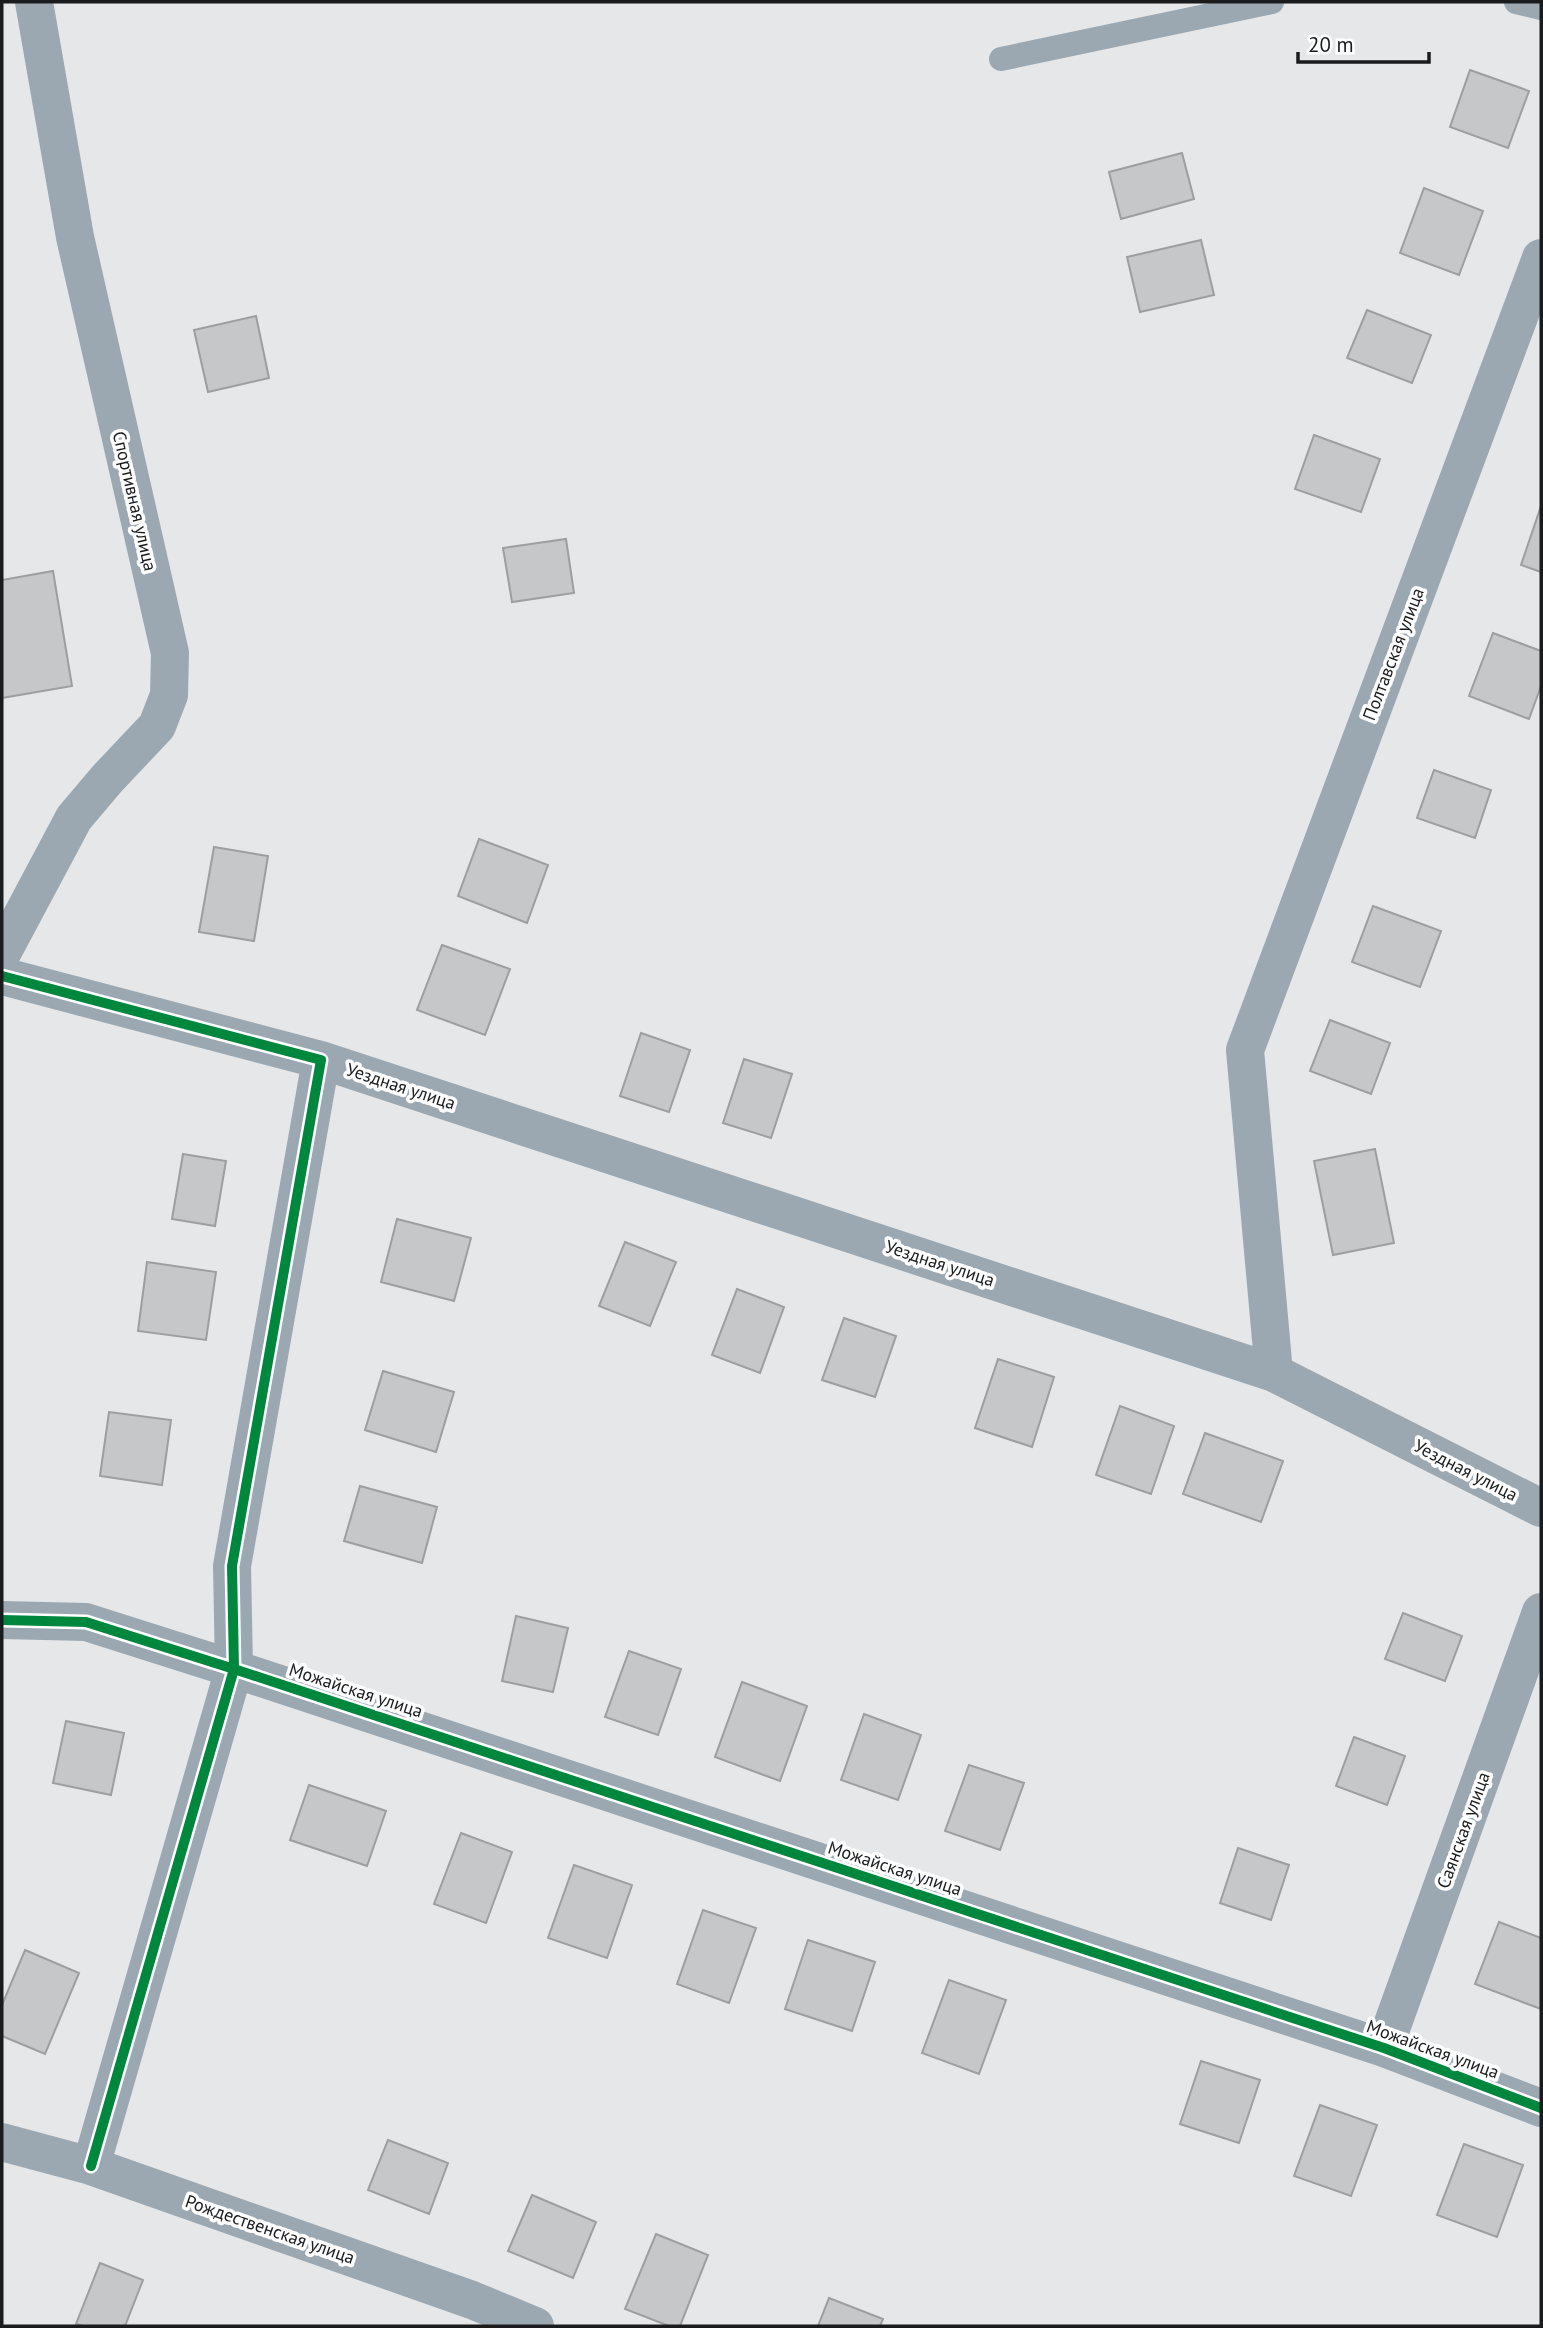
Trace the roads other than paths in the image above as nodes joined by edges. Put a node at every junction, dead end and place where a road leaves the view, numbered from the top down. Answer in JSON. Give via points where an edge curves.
{"nodes":[{"id":1,"x":34,"y":2,"type":"edge"},
{"id":2,"x":1272,"y":2,"type":"edge"},
{"id":3,"x":1516,"y":2,"type":"edge"},
{"id":4,"x":1541,"y":8,"type":"edge"},
{"id":5,"x":1001,"y":59,"type":"dead end"},
{"id":6,"x":1541,"y":258,"type":"edge"},
{"id":7,"x":2,"y":953,"type":"edge"},
{"id":8,"x":2,"y":976,"type":"edge"},
{"id":9,"x":321,"y":1060,"type":"junction"},
{"id":10,"x":1274,"y":1373,"type":"junction"},
{"id":11,"x":1541,"y":1508,"type":"edge"},
{"id":12,"x":1541,"y":1612,"type":"edge"},
{"id":13,"x":2,"y":1620,"type":"edge"},
{"id":14,"x":234,"y":1668,"type":"junction"},
{"id":15,"x":1384,"y":2048,"type":"junction"},
{"id":16,"x":1541,"y":2108,"type":"edge"},
{"id":17,"x":2,"y":2142,"type":"edge"},
{"id":18,"x":91,"y":2166,"type":"junction"},
{"id":19,"x":535,"y":2326,"type":"edge"}],
"edges":[{"from":1,"to":7,"type":"street","name":"Спортивная улица","via":[[75,237],[170,653],[169,695],[157,726],[74,818]]},
{"from":2,"to":5,"type":"lane"},
{"from":3,"to":4,"type":"lane"},
{"from":6,"to":10,"type":"street","name":"Полтавская улица","via":[[1244,1050]]},
{"from":8,"to":9,"type":"street","name":"Уездная улица"},
{"from":9,"to":10,"type":"street","name":"Уездная улица"},
{"from":9,"to":14,"type":"street","via":[[232,1566]]},
{"from":10,"to":11,"type":"street","name":"Уездная улица"},
{"from":12,"to":15,"type":"street","name":"Саянская улица"},
{"from":13,"to":14,"type":"street","name":"Можайская улица","via":[[86,1622]]},
{"from":14,"to":15,"type":"street","name":"Можайская улица"},
{"from":14,"to":18,"type":"street"},
{"from":15,"to":16,"type":"street","name":"Можайская улица"},
{"from":17,"to":18,"type":"street","name":"Рождественская улица"},
{"from":18,"to":19,"type":"street","name":"Рождественская улица"}]}
